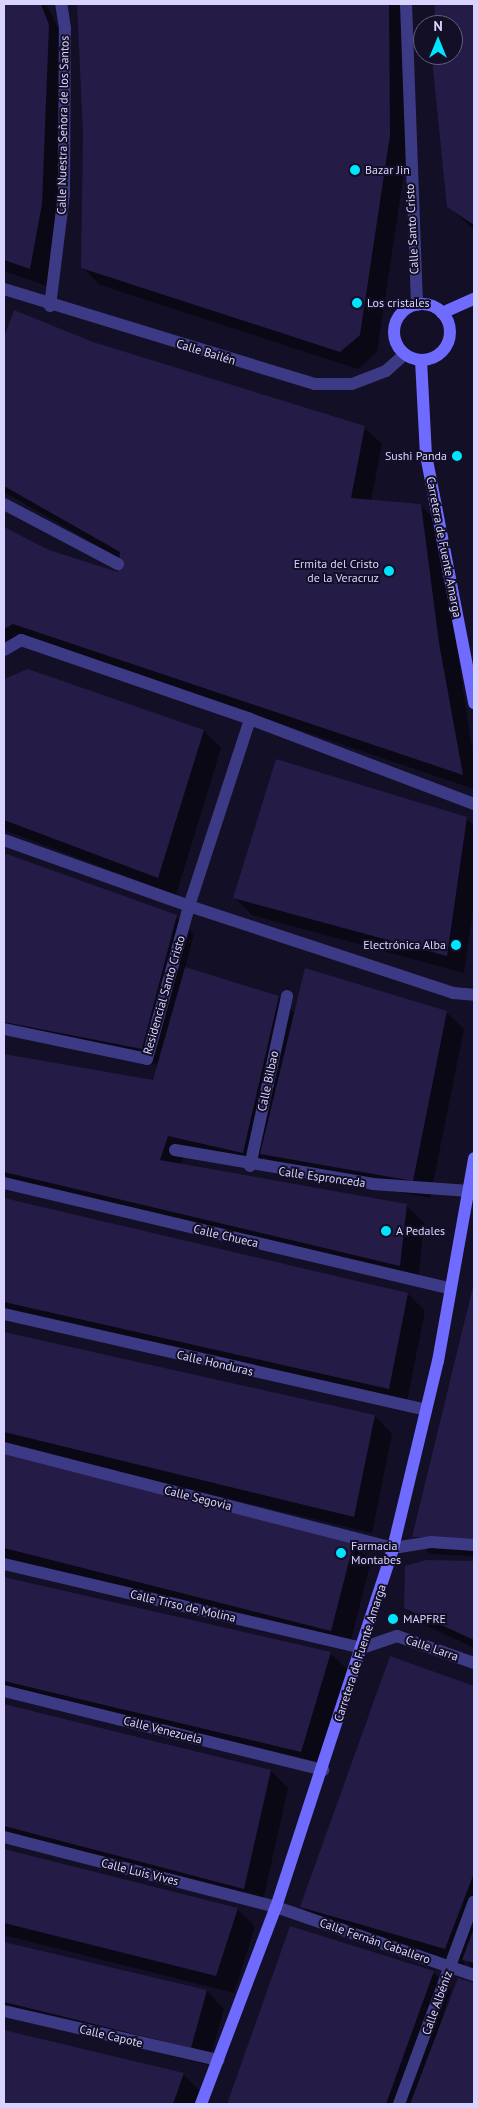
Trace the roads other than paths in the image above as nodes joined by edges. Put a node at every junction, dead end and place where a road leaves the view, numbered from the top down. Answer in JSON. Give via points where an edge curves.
{"nodes":[{"id":1,"x":61,"y":4,"type":"edge"},
{"id":2,"x":406,"y":4,"type":"edge"},
{"id":3,"x":4,"y":290,"type":"edge"},
{"id":4,"x":474,"y":300,"type":"edge"},
{"id":5,"x":417,"y":305,"type":"junction"},
{"id":6,"x":50,"y":306,"type":"junction"},
{"id":7,"x":442,"y":313,"type":"junction"},
{"id":8,"x":405,"y":354,"type":"junction"},
{"id":9,"x":421,"y":360,"type":"junction"},
{"id":10,"x":4,"y":504,"type":"edge"},
{"id":11,"x":118,"y":564,"type":"dead end"},
{"id":12,"x":4,"y":650,"type":"edge"},
{"id":13,"x":474,"y":703,"type":"edge"},
{"id":14,"x":250,"y":719,"type":"junction"},
{"id":15,"x":474,"y":804,"type":"edge"},
{"id":16,"x":4,"y":840,"type":"edge"},
{"id":17,"x":189,"y":906,"type":"junction"},
{"id":18,"x":474,"y":995,"type":"edge"},
{"id":19,"x":287,"y":996,"type":"dead end"},
{"id":20,"x":4,"y":1029,"type":"edge"},
{"id":21,"x":175,"y":1150,"type":"dead end"},
{"id":22,"x":474,"y":1158,"type":"edge"},
{"id":23,"x":250,"y":1166,"type":"junction"},
{"id":24,"x":4,"y":1183,"type":"edge"},
{"id":25,"x":470,"y":1191,"type":"junction"},
{"id":26,"x":449,"y":1288,"type":"junction"},
{"id":27,"x":4,"y":1314,"type":"edge"},
{"id":28,"x":426,"y":1410,"type":"junction"},
{"id":29,"x":4,"y":1448,"type":"edge"},
{"id":30,"x":474,"y":1545,"type":"edge"},
{"id":31,"x":393,"y":1548,"type":"junction"},
{"id":32,"x":4,"y":1564,"type":"edge"},
{"id":33,"x":362,"y":1648,"type":"junction"},
{"id":34,"x":474,"y":1663,"type":"edge"},
{"id":35,"x":4,"y":1691,"type":"edge"},
{"id":36,"x":323,"y":1770,"type":"junction"},
{"id":37,"x":4,"y":1837,"type":"edge"},
{"id":38,"x":474,"y":1901,"type":"edge"},
{"id":39,"x":276,"y":1906,"type":"junction"},
{"id":40,"x":450,"y":1968,"type":"junction"},
{"id":41,"x":474,"y":1975,"type":"edge"},
{"id":42,"x":4,"y":2011,"type":"edge"},
{"id":43,"x":218,"y":2060,"type":"junction"},
{"id":44,"x":202,"y":2104,"type":"edge"},
{"id":45,"x":399,"y":2104,"type":"edge"}],
"edges":[{"from":1,"to":6,"type":"street","name":"Calle Nuestra Señora de los Santos","via":[[65,36],[64,193]]},
{"from":2,"to":5,"type":"street","name":"Calle Santo Cristo"},
{"from":3,"to":6,"type":"street","name":"Calle Bailén"},
{"from":4,"to":7,"type":"street"},
{"from":5,"to":7,"type":"street"},
{"from":5,"to":8,"type":"street","via":[[395,322],[395,340]]},
{"from":6,"to":8,"type":"street","name":"Calle Bailén","via":[[315,384],[352,384],[386,372]]},
{"from":7,"to":9,"type":"street","via":[[448,340],[438,355]]},
{"from":8,"to":9,"type":"street"},
{"from":9,"to":13,"type":"street","name":"Carretera de Fuente Amarga","via":[[426,455]]},
{"from":10,"to":11,"type":"street"},
{"from":12,"to":14,"type":"street","via":[[21,640]]},
{"from":14,"to":15,"type":"street"},
{"from":14,"to":17,"type":"street","name":"Residencial Santo Cristo"},
{"from":16,"to":17,"type":"street"},
{"from":17,"to":18,"type":"street","via":[[453,993]]},
{"from":17,"to":20,"type":"street","name":"Residencial Santo Cristo","via":[[147,1059]]},
{"from":19,"to":23,"type":"street","name":"Calle Bilbao"},
{"from":21,"to":23,"type":"street","name":"Calle Espronceda"},
{"from":22,"to":25,"type":"street","name":"Carretera de Fuente Amarga"},
{"from":23,"to":25,"type":"street","name":"Calle Espronceda","via":[[373,1184]]},
{"from":24,"to":26,"type":"street","name":"Calle Chueca"},
{"from":25,"to":26,"type":"street","name":"Carretera de Fuente Amarga"},
{"from":26,"to":28,"type":"street","name":"Carretera de Fuente Amarga"},
{"from":27,"to":28,"type":"street","name":"Calle Honduras"},
{"from":28,"to":31,"type":"street","name":"Carretera de Fuente Amarga"},
{"from":29,"to":31,"type":"street","name":"Calle Segovia"},
{"from":30,"to":31,"type":"street","via":[[431,1542]]},
{"from":31,"to":33,"type":"street","name":"Carretera de Fuente Amarga"},
{"from":32,"to":33,"type":"street","name":"Calle Tirso de Molina"},
{"from":33,"to":34,"type":"street","name":"Calle Larra","via":[[397,1636]]},
{"from":33,"to":36,"type":"street","name":"Carretera de Fuente Amarga"},
{"from":35,"to":36,"type":"street","name":"Calle Venezuela"},
{"from":36,"to":39,"type":"street","name":"Carretera de Fuente Amarga"},
{"from":37,"to":39,"type":"street","name":"Calle Luis Vives"},
{"from":38,"to":40,"type":"street","name":"Calle Albéniz"},
{"from":39,"to":40,"type":"street","name":"Calle Fernán Caballero"},
{"from":39,"to":43,"type":"street","name":"Carretera de Fuente Amarga"},
{"from":40,"to":41,"type":"street","name":"Calle Fernán Caballero"},
{"from":40,"to":45,"type":"street","name":"Calle Albéniz"},
{"from":42,"to":43,"type":"street","name":"Calle Capote"},
{"from":43,"to":44,"type":"street","name":"Carretera de Fuente Amarga"}]}
